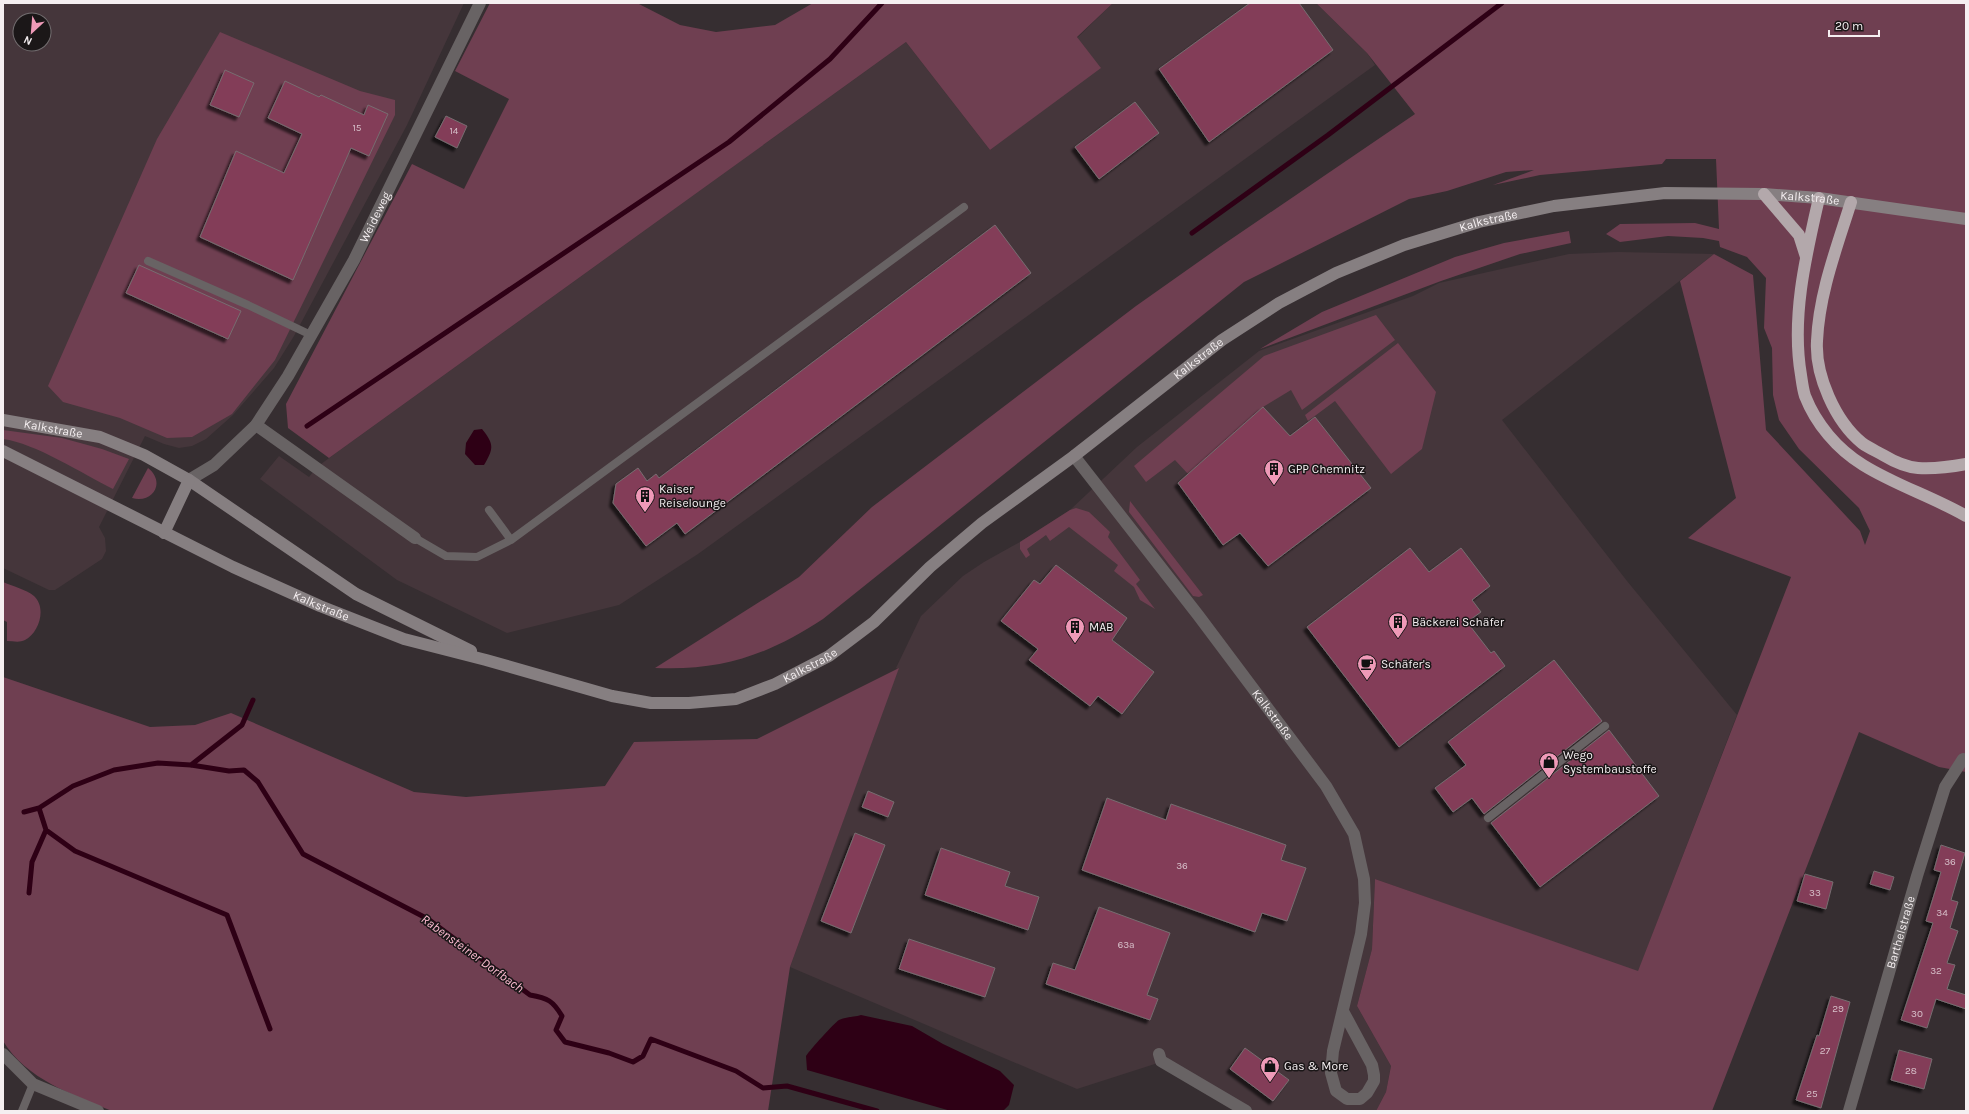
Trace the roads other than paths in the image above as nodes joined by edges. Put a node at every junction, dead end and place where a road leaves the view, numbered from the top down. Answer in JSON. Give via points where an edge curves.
{"nodes":[{"id":1,"x":480,"y":3,"type":"edge"},
{"id":2,"x":1764,"y":194,"type":"junction"},
{"id":3,"x":1819,"y":198,"type":"junction"},
{"id":4,"x":1850,"y":202,"type":"junction"},
{"id":5,"x":964,"y":207,"type":"dead end"},
{"id":6,"x":1966,"y":219,"type":"edge"},
{"id":7,"x":1807,"y":257,"type":"junction"},
{"id":8,"x":148,"y":261,"type":"dead end"},
{"id":9,"x":311,"y":335,"type":"junction"},
{"id":10,"x":3,"y":420,"type":"edge"},
{"id":11,"x":256,"y":425,"type":"junction"},
{"id":12,"x":3,"y":451,"type":"edge"},
{"id":13,"x":1074,"y":456,"type":"junction"},
{"id":14,"x":1966,"y":464,"type":"edge"},
{"id":15,"x":189,"y":480,"type":"junction"},
{"id":16,"x":489,"y":510,"type":"dead end"},
{"id":17,"x":1966,"y":516,"type":"edge"},
{"id":18,"x":164,"y":533,"type":"junction"},
{"id":19,"x":415,"y":538,"type":"joint"},
{"id":20,"x":511,"y":540,"type":"junction"},
{"id":21,"x":486,"y":660,"type":"junction"},
{"id":22,"x":1605,"y":726,"type":"dead end"},
{"id":23,"x":1963,"y":759,"type":"dead end"},
{"id":24,"x":1488,"y":818,"type":"dead end"},
{"id":25,"x":1344,"y":1014,"type":"junction"},
{"id":26,"x":1159,"y":1054,"type":"dead end"},
{"id":27,"x":4,"y":1056,"type":"edge"},
{"id":28,"x":33,"y":1084,"type":"junction"},
{"id":29,"x":22,"y":1111,"type":"edge"},
{"id":30,"x":98,"y":1111,"type":"edge"},
{"id":31,"x":1246,"y":1111,"type":"edge"},
{"id":32,"x":1849,"y":1111,"type":"edge"}],
"edges":[{"from":1,"to":9,"type":"street","name":"Weideweg","via":[[354,260]]},
{"from":2,"to":3,"type":"main road","name":"Kalkstraße"},
{"from":2,"to":7,"type":"highway","via":[[1799,235]]},
{"from":2,"to":13,"type":"main road","name":"Kalkstraße","via":[[1665,193],[1554,206],[1479,222],[1404,245],[1336,273],[1279,303],[1222,340]]},
{"from":3,"to":4,"type":"main road","name":"Kalkstraße"},
{"from":3,"to":7,"type":"highway"},
{"from":4,"to":6,"type":"main road","name":"Kalkstraße"},
{"from":4,"to":14,"type":"highway","via":[[1831,263],[1819,319],[1818,366],[1826,392],[1849,429],[1866,446],[1890,459],[1916,468]]},
{"from":5,"to":20,"type":"lane"},
{"from":7,"to":17,"type":"highway","via":[[1797,346],[1805,395],[1816,420],[1846,453],[1862,465]]},
{"from":8,"to":9,"type":"lane"},
{"from":9,"to":11,"type":"street","name":"Weideweg"},
{"from":10,"to":15,"type":"main road","name":"Kalkstraße","via":[[100,437],[144,455]]},
{"from":11,"to":15,"type":"street","name":"Weideweg","via":[[214,465]]},
{"from":11,"to":19,"type":"street"},
{"from":12,"to":18,"type":"main road","name":"Kalkstraße"},
{"from":13,"to":21,"type":"main road","name":"Kalkstraße","via":[[982,523],[930,567],[874,622],[829,656],[775,684],[736,699],[689,703],[644,702],[571,686]]},
{"from":13,"to":25,"type":"street","name":"Kalkstraße","via":[[1326,786],[1354,834],[1364,879],[1364,903],[1361,934]]},
{"from":15,"to":18,"type":"main road"},
{"from":15,"to":21,"type":"main road","name":"Kalkstraße","via":[[356,594]]},
{"from":16,"to":20,"type":"lane"},
{"from":18,"to":21,"type":"main road","name":"Kalkstraße","via":[[233,568],[320,606],[404,639]]},
{"from":19,"to":20,"type":"lane","via":[[446,556],[477,558]]},
{"from":22,"to":24,"type":"lane"},
{"from":23,"to":32,"type":"street","name":"Barthelstraße","via":[[1945,786]]},
{"from":25,"to":25,"type":"street","name":"Kalkstraße","via":[[1333,1051],[1332,1079],[1336,1092],[1347,1099],[1360,1099],[1367,1093],[1374,1081],[1374,1075],[1372,1065]]},
{"from":26,"to":31,"type":"street","via":[[1162,1062]]},
{"from":27,"to":28,"type":"street"},
{"from":28,"to":29,"type":"lane"},
{"from":28,"to":30,"type":"street"}]}
